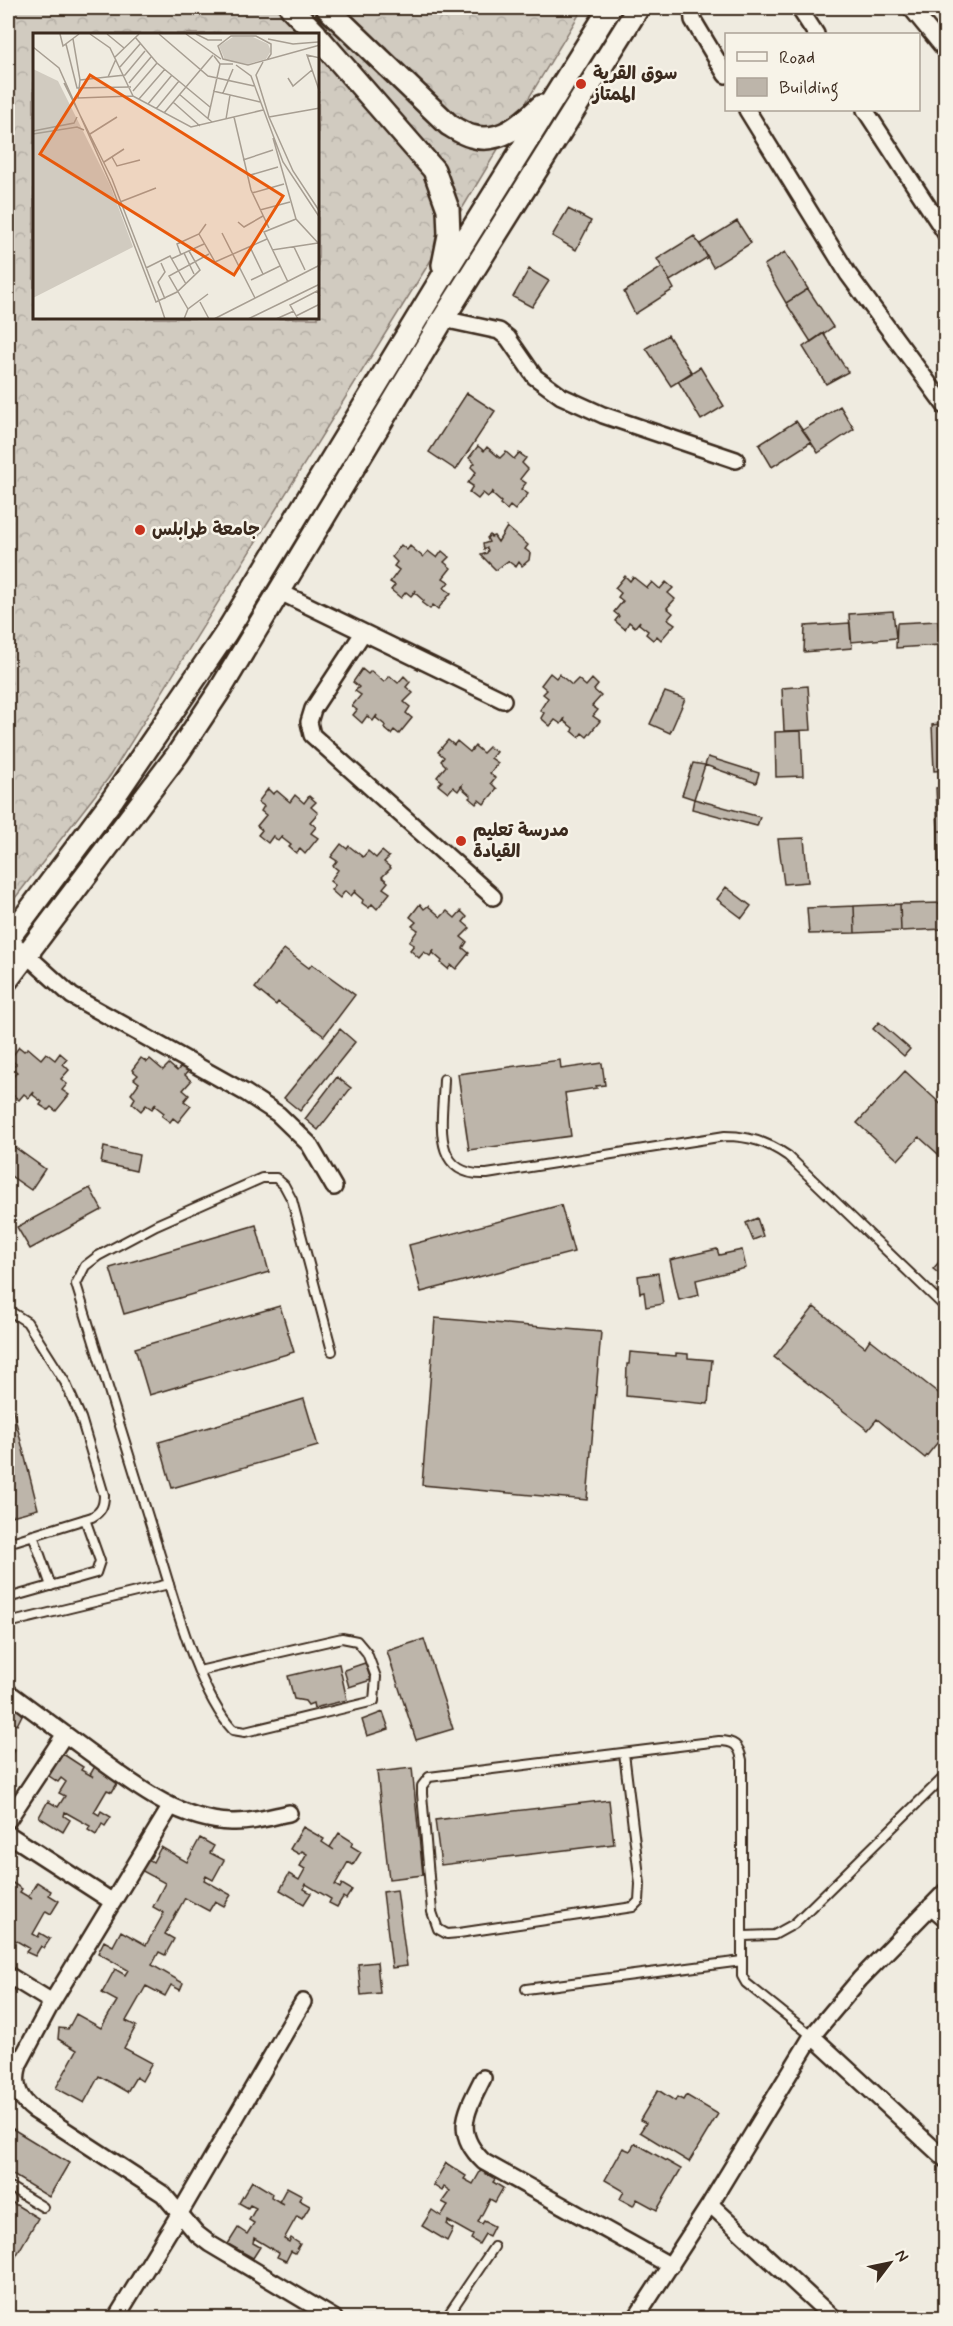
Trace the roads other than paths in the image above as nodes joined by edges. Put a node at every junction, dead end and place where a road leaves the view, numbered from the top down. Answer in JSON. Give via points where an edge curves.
{"nodes":[{"id":1,"x":291,"y":8,"type":"edge"},
{"id":2,"x":327,"y":8,"type":"edge"},
{"id":3,"x":610,"y":8,"type":"edge"},
{"id":4,"x":638,"y":8,"type":"edge"},
{"id":5,"x":692,"y":8,"type":"edge"},
{"id":6,"x":799,"y":8,"type":"edge"},
{"id":7,"x":911,"y":8,"type":"edge"},
{"id":8,"x":314,"y":33,"type":"edge"},
{"id":9,"x":815,"y":33,"type":"edge"},
{"id":10,"x":320,"y":39,"type":"edge"},
{"id":11,"x":357,"y":39,"type":"junction"},
{"id":12,"x":945,"y":51,"type":"edge"},
{"id":13,"x":337,"y":57,"type":"junction"},
{"id":14,"x":725,"y":73,"type":"edge"},
{"id":15,"x":400,"y":80,"type":"junction"},
{"id":16,"x":561,"y":87,"type":"junction"},
{"id":17,"x":377,"y":105,"type":"junction"},
{"id":18,"x":748,"y":111,"type":"edge"},
{"id":19,"x":866,"y":111,"type":"edge"},
{"id":20,"x":945,"y":234,"type":"edge"},
{"id":21,"x":441,"y":279,"type":"junction"},
{"id":22,"x":443,"y":319,"type":"junction"},
{"id":23,"x":945,"y":407,"type":"edge"},
{"id":24,"x":736,"y":460,"type":"dead end"},
{"id":25,"x":280,"y":592,"type":"junction"},
{"id":26,"x":363,"y":633,"type":"junction"},
{"id":27,"x":503,"y":700,"type":"dead end"},
{"id":28,"x":493,"y":897,"type":"dead end"},
{"id":29,"x":8,"y":938,"type":"edge"},
{"id":30,"x":26,"y":955,"type":"junction"},
{"id":31,"x":8,"y":979,"type":"edge"},
{"id":32,"x":444,"y":1079,"type":"dead end"},
{"id":33,"x":334,"y":1187,"type":"dead end"},
{"id":34,"x":945,"y":1308,"type":"edge"},
{"id":35,"x":8,"y":1310,"type":"edge"},
{"id":36,"x":332,"y":1351,"type":"dead end"},
{"id":37,"x":86,"y":1519,"type":"junction"},
{"id":38,"x":33,"y":1535,"type":"junction"},
{"id":39,"x":8,"y":1543,"type":"edge"},
{"id":40,"x":169,"y":1584,"type":"junction"},
{"id":41,"x":51,"y":1586,"type":"junction"},
{"id":42,"x":8,"y":1598,"type":"edge"},
{"id":43,"x":8,"y":1621,"type":"edge"},
{"id":44,"x":199,"y":1671,"type":"junction"},
{"id":45,"x":8,"y":1692,"type":"edge"},
{"id":46,"x":65,"y":1734,"type":"junction"},
{"id":47,"x":624,"y":1753,"type":"junction"},
{"id":48,"x":945,"y":1775,"type":"edge"},
{"id":49,"x":171,"y":1806,"type":"junction"},
{"id":50,"x":289,"y":1812,"type":"dead end"},
{"id":51,"x":8,"y":1820,"type":"edge"},
{"id":52,"x":8,"y":1834,"type":"edge"},
{"id":53,"x":945,"y":1891,"type":"edge"},
{"id":54,"x":113,"y":1902,"type":"junction"},
{"id":55,"x":931,"y":1906,"type":"junction"},
{"id":56,"x":945,"y":1919,"type":"edge"},
{"id":57,"x":744,"y":1936,"type":"junction"},
{"id":58,"x":741,"y":1961,"type":"junction"},
{"id":59,"x":8,"y":1975,"type":"edge"},
{"id":60,"x":526,"y":1989,"type":"dead end"},
{"id":61,"x":52,"y":2002,"type":"junction"},
{"id":62,"x":303,"y":2002,"type":"dead end"},
{"id":63,"x":812,"y":2036,"type":"junction"},
{"id":64,"x":483,"y":2078,"type":"dead end"},
{"id":65,"x":945,"y":2160,"type":"edge"},
{"id":66,"x":8,"y":2186,"type":"edge"},
{"id":67,"x":710,"y":2204,"type":"junction"},
{"id":68,"x":43,"y":2207,"type":"dead end"},
{"id":69,"x":180,"y":2213,"type":"junction"},
{"id":70,"x":494,"y":2247,"type":"dead end"},
{"id":71,"x":670,"y":2266,"type":"junction"},
{"id":72,"x":331,"y":2318,"type":"edge"},
{"id":73,"x":116,"y":2319,"type":"edge"},
{"id":74,"x":446,"y":2319,"type":"edge"},
{"id":75,"x":636,"y":2319,"type":"edge"},
{"id":76,"x":833,"y":2319,"type":"edge"}],
"edges":[{"from":1,"to":8,"type":"street"},
{"from":2,"to":11,"type":"street"},
{"from":3,"to":16,"type":"street"},
{"from":4,"to":22,"type":"street"},
{"from":5,"to":14,"type":"street","via":[[693,20]]},
{"from":6,"to":9,"type":"street"},
{"from":7,"to":12,"type":"street"},
{"from":10,"to":13,"type":"street"},
{"from":11,"to":13,"type":"street"},
{"from":11,"to":15,"type":"street"},
{"from":13,"to":17,"type":"street"},
{"from":15,"to":16,"type":"street","via":[[449,125],[470,136],[488,138],[506,134],[522,124]]},
{"from":15,"to":17,"type":"street"},
{"from":16,"to":21,"type":"street"},
{"from":17,"to":21,"type":"street","via":[[434,170],[442,187],[449,235]]},
{"from":18,"to":23,"type":"street","via":[[848,274]]},
{"from":19,"to":20,"type":"street"},
{"from":21,"to":29,"type":"street","via":[[226,633],[112,800]]},
{"from":22,"to":24,"type":"street","via":[[499,331],[535,377],[561,396],[603,415]]},
{"from":22,"to":25,"type":"street"},
{"from":25,"to":26,"type":"street"},
{"from":25,"to":30,"type":"street","via":[[177,755]]},
{"from":26,"to":27,"type":"street"},
{"from":26,"to":28,"type":"street","via":[[313,709],[309,722],[312,735]]},
{"from":29,"to":30,"type":"street"},
{"from":30,"to":31,"type":"street"},
{"from":30,"to":33,"type":"street","via":[[72,996],[279,1114],[309,1144]]},
{"from":32,"to":34,"type":"lane","via":[[444,1149],[461,1170],[487,1174],[725,1136],[752,1138],[788,1156]]},
{"from":35,"to":37,"type":"lane","via":[[32,1328],[65,1382],[81,1418],[104,1495],[98,1514]]},
{"from":36,"to":40,"type":"lane","via":[[292,1200],[276,1178],[262,1178],[156,1225],[85,1266],[76,1284]]},
{"from":37,"to":38,"type":"lane"},
{"from":37,"to":41,"type":"lane","via":[[100,1561],[98,1569],[92,1575]]},
{"from":38,"to":39,"type":"lane"},
{"from":38,"to":41,"type":"lane"},
{"from":40,"to":43,"type":"lane"},
{"from":40,"to":44,"type":"lane"},
{"from":41,"to":42,"type":"lane"},
{"from":44,"to":44,"type":"lane","via":[[233,1730],[245,1732],[374,1701],[376,1677],[367,1653],[357,1641],[342,1638]]},
{"from":45,"to":46,"type":"street"},
{"from":46,"to":49,"type":"street"},
{"from":46,"to":51,"type":"street"},
{"from":47,"to":47,"type":"lane","via":[[640,1884],[639,1901],[633,1907],[459,1933],[447,1934],[438,1929],[432,1912],[424,1781],[435,1775]]},
{"from":47,"to":57,"type":"lane","via":[[719,1741],[736,1743],[742,1760]]},
{"from":48,"to":57,"type":"lane","via":[[794,1924],[774,1935]]},
{"from":49,"to":50,"type":"street","via":[[228,1822],[247,1822]]},
{"from":49,"to":54,"type":"street"},
{"from":52,"to":54,"type":"street"},
{"from":53,"to":55,"type":"street"},
{"from":54,"to":61,"type":"street"},
{"from":55,"to":56,"type":"street"},
{"from":55,"to":63,"type":"street","via":[[860,1979]]},
{"from":57,"to":58,"type":"lane"},
{"from":58,"to":60,"type":"lane"},
{"from":58,"to":63,"type":"lane","via":[[746,1983]]},
{"from":59,"to":61,"type":"street"},
{"from":61,"to":69,"type":"street","via":[[19,2064],[16,2085],[20,2095],[34,2110],[163,2194]]},
{"from":62,"to":69,"type":"street"},
{"from":63,"to":65,"type":"street"},
{"from":63,"to":67,"type":"street"},
{"from":64,"to":71,"type":"street","via":[[465,2116],[467,2140],[474,2152],[484,2162]]},
{"from":66,"to":68,"type":"lane"},
{"from":67,"to":71,"type":"street"},
{"from":67,"to":76,"type":"street"},
{"from":69,"to":72,"type":"street","via":[[210,2244]]},
{"from":69,"to":73,"type":"street"},
{"from":70,"to":74,"type":"lane"},
{"from":71,"to":75,"type":"street"}]}
